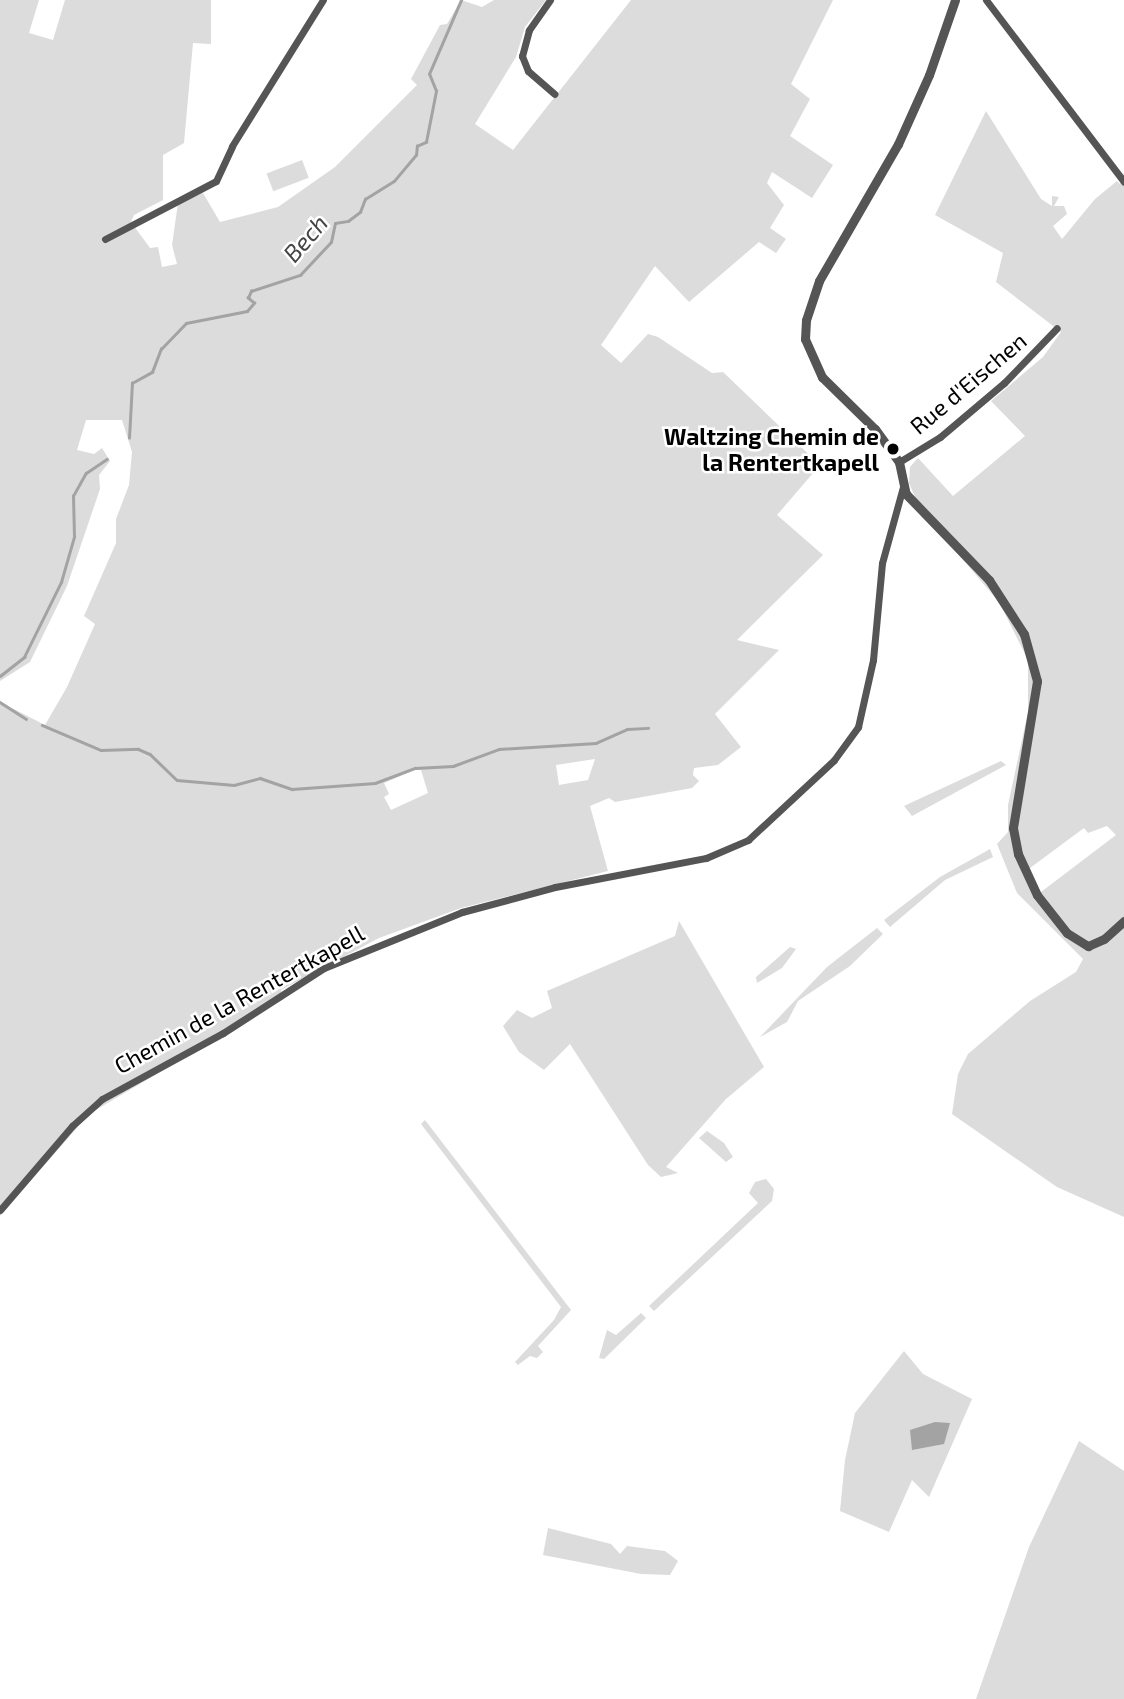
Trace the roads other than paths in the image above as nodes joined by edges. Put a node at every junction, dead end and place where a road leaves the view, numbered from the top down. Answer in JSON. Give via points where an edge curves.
{"nodes":[{"id":1,"x":323,"y":0,"type":"edge"},
{"id":2,"x":550,"y":0,"type":"edge"},
{"id":3,"x":955,"y":0,"type":"edge"},
{"id":4,"x":986,"y":0,"type":"edge"},
{"id":5,"x":554,"y":94,"type":"dead end"},
{"id":6,"x":1124,"y":181,"type":"edge"},
{"id":7,"x":105,"y":239,"type":"dead end"},
{"id":8,"x":1057,"y":328,"type":"dead end"},
{"id":9,"x":899,"y":462,"type":"junction"},
{"id":10,"x":903,"y":487,"type":"junction"},
{"id":11,"x":1124,"y":921,"type":"edge"},
{"id":12,"x":0,"y":1210,"type":"edge"}],
"edges":[{"from":1,"to":7,"type":"street","via":[[232,146],[216,181]]},
{"from":2,"to":5,"type":"street","via":[[528,30],[522,56],[528,71]]},
{"from":3,"to":9,"type":"street","name":"Chemin de la Rentertkapell","via":[[898,144],[820,281],[806,320],[805,339],[822,377],[875,429]]},
{"from":4,"to":6,"type":"street"},
{"from":8,"to":9,"type":"street","name":"Rue d'Eischen","via":[[995,391],[940,437]]},
{"from":9,"to":10,"type":"street","name":"Chemin de la Rentertkapell"},
{"from":10,"to":11,"type":"street","via":[[989,580],[1024,634],[1033,659],[1034,713],[1013,828],[1018,854],[1037,895],[1067,933],[1088,946]]},
{"from":10,"to":12,"type":"street","name":"Chemin de la Rentertkapell","via":[[882,563],[873,660],[858,727],[834,760],[748,840],[706,858],[555,887],[462,912],[324,968],[223,1033],[102,1099],[66,1133]]}]}
